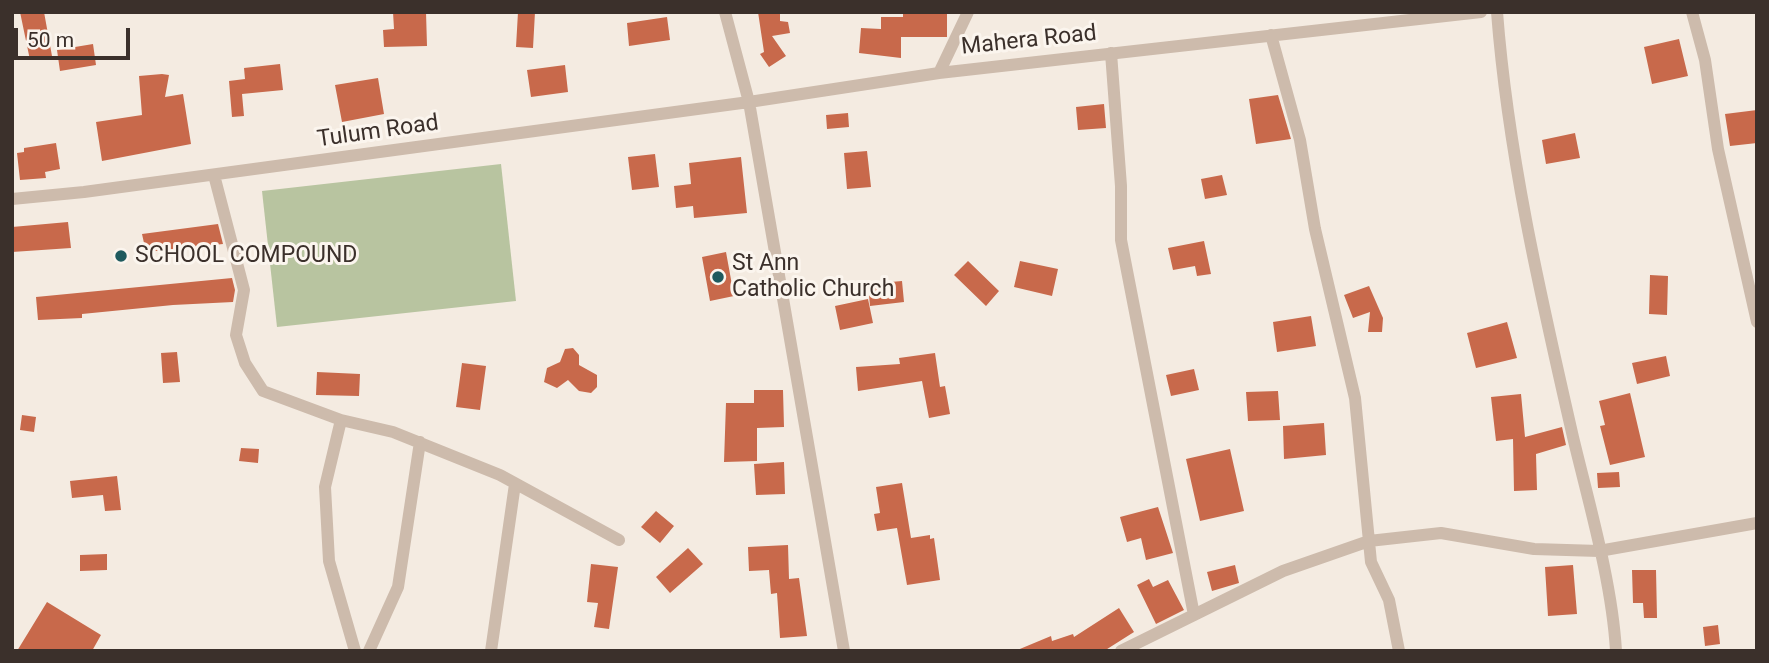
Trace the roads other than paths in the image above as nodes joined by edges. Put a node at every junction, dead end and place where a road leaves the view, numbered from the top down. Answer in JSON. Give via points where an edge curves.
{"nodes":[{"id":1,"x":724,"y":12,"type":"edge"},
{"id":2,"x":968,"y":12,"type":"edge"},
{"id":3,"x":1481,"y":12,"type":"edge"},
{"id":4,"x":1497,"y":12,"type":"edge"},
{"id":5,"x":1692,"y":12,"type":"edge"},
{"id":6,"x":1271,"y":35,"type":"junction"},
{"id":7,"x":1111,"y":53,"type":"junction"},
{"id":8,"x":939,"y":73,"type":"junction"},
{"id":9,"x":749,"y":102,"type":"junction"},
{"id":10,"x":214,"y":175,"type":"junction"},
{"id":11,"x":12,"y":199,"type":"edge"},
{"id":12,"x":1757,"y":322,"type":"edge"},
{"id":13,"x":341,"y":420,"type":"junction"},
{"id":14,"x":420,"y":442,"type":"junction"},
{"id":15,"x":515,"y":484,"type":"junction"},
{"id":16,"x":1757,"y":523,"type":"edge"},
{"id":17,"x":619,"y":540,"type":"dead end"},
{"id":18,"x":1369,"y":541,"type":"junction"},
{"id":19,"x":1599,"y":551,"type":"junction"},
{"id":20,"x":1194,"y":615,"type":"junction"},
{"id":21,"x":355,"y":651,"type":"edge"},
{"id":22,"x":369,"y":651,"type":"edge"},
{"id":23,"x":491,"y":651,"type":"edge"},
{"id":24,"x":844,"y":651,"type":"edge"},
{"id":25,"x":1121,"y":651,"type":"edge"},
{"id":26,"x":1399,"y":651,"type":"edge"},
{"id":27,"x":1616,"y":651,"type":"edge"}],
"edges":[{"from":1,"to":9,"type":"street"},
{"from":2,"to":8,"type":"street"},
{"from":3,"to":6,"type":"street","name":"Mahera Road"},
{"from":4,"to":19,"type":"street","via":[[1505,104],[1546,320]]},
{"from":5,"to":12,"type":"street"},
{"from":6,"to":7,"type":"street","name":"Mahera Road"},
{"from":6,"to":18,"type":"street","via":[[1300,140],[1315,229],[1354,398]]},
{"from":7,"to":8,"type":"street","name":"Mahera Road"},
{"from":7,"to":20,"type":"street","via":[[1121,240]]},
{"from":8,"to":9,"type":"street","name":"Mahera Road"},
{"from":9,"to":10,"type":"street","name":"Tulum Road"},
{"from":9,"to":24,"type":"street"},
{"from":10,"to":11,"type":"street","name":"Tulum Road"},
{"from":10,"to":13,"type":"street","via":[[244,290],[236,335],[244,363],[263,391]]},
{"from":13,"to":14,"type":"street"},
{"from":13,"to":21,"type":"street","via":[[325,487],[326,512],[329,561]]},
{"from":14,"to":15,"type":"street"},
{"from":14,"to":22,"type":"street","via":[[398,587]]},
{"from":15,"to":17,"type":"street"},
{"from":15,"to":23,"type":"street"},
{"from":16,"to":19,"type":"street"},
{"from":18,"to":19,"type":"street","via":[[1441,533],[1534,549]]},
{"from":18,"to":20,"type":"street","via":[[1283,570]]},
{"from":18,"to":26,"type":"street","via":[[1371,562],[1389,600]]},
{"from":19,"to":27,"type":"street"},
{"from":20,"to":25,"type":"street"}]}
